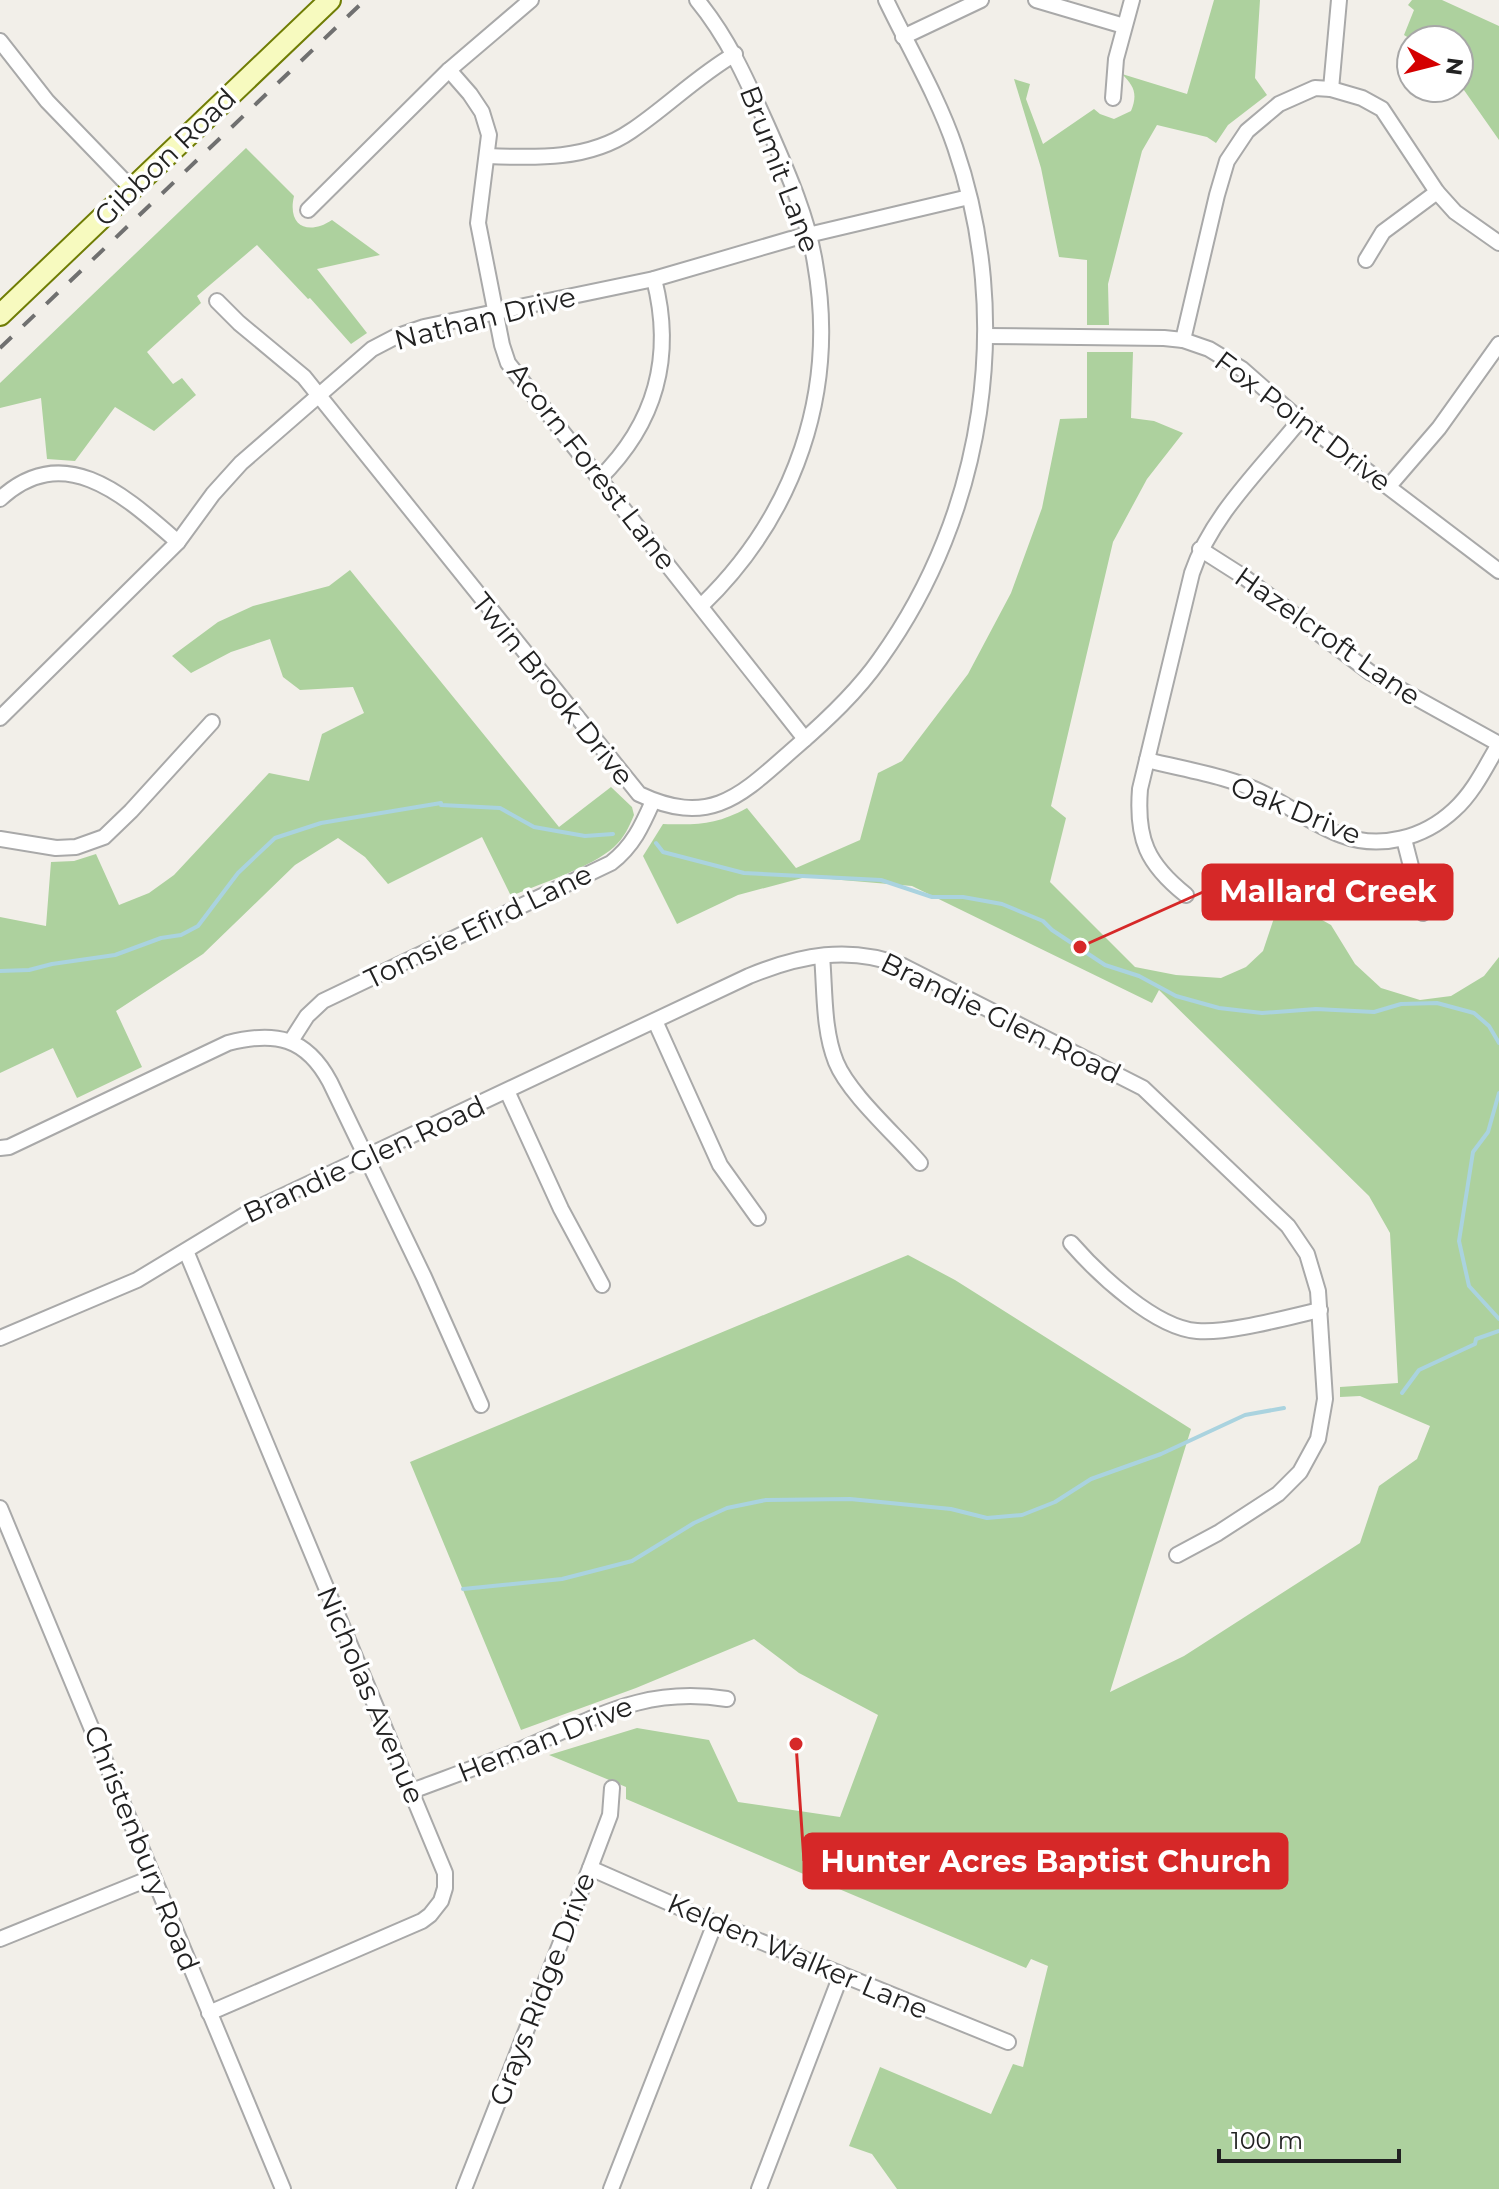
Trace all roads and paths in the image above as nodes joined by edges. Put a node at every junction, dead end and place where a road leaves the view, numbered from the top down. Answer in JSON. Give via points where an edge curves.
{"nodes":[{"id":1,"x":330,"y":0,"type":"edge"},
{"id":2,"x":531,"y":0,"type":"edge"},
{"id":3,"x":697,"y":0,"type":"edge"},
{"id":4,"x":886,"y":0,"type":"edge"},
{"id":5,"x":981,"y":0,"type":"edge"},
{"id":6,"x":1036,"y":0,"type":"edge"},
{"id":7,"x":1132,"y":0,"type":"edge"},
{"id":8,"x":1339,"y":0,"type":"edge"},
{"id":9,"x":1124,"y":26,"type":"junction"},
{"id":10,"x":903,"y":37,"type":"junction"},
{"id":11,"x":0,"y":41,"type":"edge"},
{"id":12,"x":735,"y":54,"type":"junction"},
{"id":13,"x":449,"y":70,"type":"junction"},
{"id":14,"x":1331,"y":89,"type":"junction"},
{"id":15,"x":1113,"y":98,"type":"dead end"},
{"id":16,"x":488,"y":156,"type":"junction"},
{"id":17,"x":132,"y":189,"type":"junction"},
{"id":18,"x":1437,"y":192,"type":"junction"},
{"id":19,"x":969,"y":197,"type":"junction"},
{"id":20,"x":308,"y":210,"type":"dead end"},
{"id":21,"x":808,"y":235,"type":"junction"},
{"id":22,"x":1499,"y":243,"type":"edge"},
{"id":23,"x":1366,"y":260,"type":"dead end"},
{"id":24,"x":654,"y":279,"type":"junction"},
{"id":25,"x":217,"y":301,"type":"dead end"},
{"id":26,"x":496,"y":312,"type":"junction"},
{"id":27,"x":0,"y":315,"type":"edge"},
{"id":28,"x":985,"y":336,"type":"junction"},
{"id":29,"x":1183,"y":340,"type":"junction"},
{"id":30,"x":1499,"y":344,"type":"edge"},
{"id":31,"x":318,"y":395,"type":"junction"},
{"id":32,"x":1300,"y":420,"type":"junction"},
{"id":33,"x":599,"y":479,"type":"junction"},
{"id":34,"x":1389,"y":486,"type":"junction"},
{"id":35,"x":0,"y":499,"type":"edge"},
{"id":36,"x":178,"y":542,"type":"junction"},
{"id":37,"x":1200,"y":549,"type":"junction"},
{"id":38,"x":1499,"y":571,"type":"edge"},
{"id":39,"x":702,"y":605,"type":"junction"},
{"id":40,"x":0,"y":718,"type":"edge"},
{"id":41,"x":212,"y":722,"type":"dead end"},
{"id":42,"x":805,"y":739,"type":"junction"},
{"id":43,"x":1499,"y":744,"type":"edge"},
{"id":44,"x":1147,"y":760,"type":"junction"},
{"id":45,"x":653,"y":801,"type":"junction"},
{"id":46,"x":0,"y":839,"type":"edge"},
{"id":47,"x":1404,"y":839,"type":"junction"},
{"id":48,"x":1186,"y":895,"type":"dead end"},
{"id":49,"x":1423,"y":913,"type":"dead end"},
{"id":50,"x":822,"y":956,"type":"junction"},
{"id":51,"x":655,"y":1021,"type":"junction"},
{"id":52,"x":291,"y":1041,"type":"junction"},
{"id":53,"x":507,"y":1091,"type":"junction"},
{"id":54,"x":0,"y":1148,"type":"edge"},
{"id":55,"x":366,"y":1158,"type":"junction"},
{"id":56,"x":920,"y":1163,"type":"dead end"},
{"id":57,"x":758,"y":1218,"type":"dead end"},
{"id":58,"x":1071,"y":1243,"type":"dead end"},
{"id":59,"x":186,"y":1251,"type":"junction"},
{"id":60,"x":602,"y":1285,"type":"dead end"},
{"id":61,"x":1320,"y":1310,"type":"junction"},
{"id":62,"x":0,"y":1338,"type":"edge"},
{"id":63,"x":481,"y":1405,"type":"dead end"},
{"id":64,"x":1,"y":1512,"type":"edge"},
{"id":65,"x":1177,"y":1555,"type":"dead end"},
{"id":66,"x":727,"y":1699,"type":"dead end"},
{"id":67,"x":612,"y":1788,"type":"dead end"},
{"id":68,"x":412,"y":1791,"type":"junction"},
{"id":69,"x":590,"y":1868,"type":"junction"},
{"id":70,"x":153,"y":1877,"type":"junction"},
{"id":71,"x":715,"y":1923,"type":"junction"},
{"id":72,"x":0,"y":1939,"type":"edge"},
{"id":73,"x":841,"y":1975,"type":"junction"},
{"id":74,"x":209,"y":2013,"type":"junction"},
{"id":75,"x":1008,"y":2042,"type":"dead end"},
{"id":76,"x":283,"y":2189,"type":"edge"},
{"id":77,"x":464,"y":2189,"type":"edge"},
{"id":78,"x":611,"y":2189,"type":"edge"},
{"id":79,"x":759,"y":2189,"type":"edge"}],
"edges":[{"from":1,"to":17,"type":"main road","name":"Gibbon Road"},
{"from":2,"to":13,"type":"street"},
{"from":3,"to":12,"type":"street","name":"Brumit Lane"},
{"from":4,"to":10,"type":"street","name":"Twin Brook Drive"},
{"from":5,"to":10,"type":"street"},
{"from":6,"to":9,"type":"street"},
{"from":7,"to":9,"type":"street"},
{"from":8,"to":14,"type":"street"},
{"from":9,"to":15,"type":"street"},
{"from":10,"to":19,"type":"street","name":"Twin Brook Drive","via":[[955,146]]},
{"from":11,"to":17,"type":"street","via":[[47,101]]},
{"from":12,"to":16,"type":"street","via":[[629,133],[602,146],[546,158]]},
{"from":12,"to":21,"type":"street","name":"Brumit Lane","via":[[788,174]]},
{"from":13,"to":16,"type":"street","name":"Acorn Forest Lane","via":[[482,112]]},
{"from":13,"to":20,"type":"street"},
{"from":14,"to":18,"type":"street","via":[[1382,109]]},
{"from":14,"to":29,"type":"street","via":[[1315,88],[1279,104],[1237,144],[1217,195]]},
{"from":16,"to":26,"type":"street","name":"Acorn Forest Lane","via":[[478,223]]},
{"from":17,"to":27,"type":"main road","name":"Gibbon Road"},
{"from":18,"to":22,"type":"street","via":[[1455,212]]},
{"from":18,"to":23,"type":"street","via":[[1383,232]]},
{"from":19,"to":21,"type":"street","name":"Nathan Drive"},
{"from":19,"to":28,"type":"street","name":"Twin Brook Drive","via":[[981,258]]},
{"from":21,"to":24,"type":"street","name":"Nathan Drive"},
{"from":21,"to":39,"type":"street","name":"Brumit Lane","via":[[821,315],[819,373],[809,428],[790,483],[759,540]]},
{"from":24,"to":26,"type":"street","name":"Nathan Drive"},
{"from":24,"to":33,"type":"street","via":[[664,334],[658,379],[644,422]]},
{"from":25,"to":31,"type":"street","name":"Twin Brook Drive"},
{"from":26,"to":31,"type":"street","name":"Nathan Drive","via":[[395,337],[372,349]]},
{"from":26,"to":33,"type":"street","name":"Acorn Forest Lane","via":[[508,363]]},
{"from":28,"to":29,"type":"street","name":"Fox Point Drive"},
{"from":28,"to":42,"type":"street","name":"Twin Brook Drive","via":[[973,451],[930,577],[880,660]]},
{"from":29,"to":32,"type":"street","name":"Fox Point Drive","via":[[1242,369]]},
{"from":30,"to":34,"type":"street","via":[[1439,428]]},
{"from":31,"to":36,"type":"street","name":"Nathan Drive","via":[[241,463]]},
{"from":31,"to":45,"type":"street","name":"Twin Brook Drive","via":[[624,778]]},
{"from":32,"to":34,"type":"street","name":"Fox Point Drive"},
{"from":32,"to":37,"type":"street"},
{"from":33,"to":39,"type":"street","name":"Acorn Forest Lane"},
{"from":34,"to":38,"type":"street","name":"Fox Point Drive"},
{"from":35,"to":36,"type":"street","via":[[26,479],[83,476],[145,514]]},
{"from":36,"to":40,"type":"street","name":"Nathan Drive"},
{"from":37,"to":43,"type":"street","name":"Hazelcroft Lane","via":[[1371,673]]},
{"from":37,"to":44,"type":"street"},
{"from":39,"to":42,"type":"street","name":"Acorn Forest Lane"},
{"from":41,"to":46,"type":"street","via":[[104,837],[56,848]]},
{"from":42,"to":45,"type":"street","name":"Twin Brook Drive","via":[[716,807],[688,810]]},
{"from":43,"to":47,"type":"street","name":"Oak Drive","via":[[1454,810]]},
{"from":44,"to":47,"type":"street","name":"Oak Drive","via":[[1243,785],[1361,842]]},
{"from":44,"to":48,"type":"street","via":[[1140,833],[1161,873]]},
{"from":45,"to":52,"type":"street","name":"Tomsie Efird Lane","via":[[626,851],[611,863],[323,1001]]},
{"from":47,"to":49,"type":"street"},
{"from":50,"to":51,"type":"street","name":"Brandie Glen Road","via":[[784,962]]},
{"from":50,"to":56,"type":"street","via":[[835,1061]]},
{"from":50,"to":61,"type":"street","name":"Brandie Glen Road","via":[[869,955],[903,966],[1143,1088],[1299,1240],[1313,1270]]},
{"from":51,"to":53,"type":"street","name":"Brandie Glen Road"},
{"from":51,"to":57,"type":"street","via":[[720,1165]]},
{"from":52,"to":54,"type":"street","via":[[262,1037],[228,1043]]},
{"from":52,"to":55,"type":"street","via":[[322,1066]]},
{"from":53,"to":55,"type":"street","name":"Brandie Glen Road"},
{"from":53,"to":60,"type":"street"},
{"from":55,"to":59,"type":"street","name":"Brandie Glen Road","via":[[251,1211]]},
{"from":55,"to":63,"type":"street"},
{"from":58,"to":61,"type":"street","via":[[1120,1292],[1184,1329],[1211,1331]]},
{"from":59,"to":62,"type":"street","name":"Brandie Glen Road","via":[[137,1280]]},
{"from":59,"to":68,"type":"street","name":"Nicholas Avenue"},
{"from":61,"to":65,"type":"street","name":"Brandie Glen Road","via":[[1325,1399],[1318,1439],[1300,1472],[1278,1494]]},
{"from":64,"to":70,"type":"street","name":"Christenbury Road"},
{"from":66,"to":68,"type":"street","name":"Heman Drive","via":[[665,1696],[627,1705]]},
{"from":67,"to":69,"type":"street","name":"Grays Ridge Drive","via":[[610,1815]]},
{"from":68,"to":74,"type":"street","name":"Nicholas Avenue","via":[[445,1873],[441,1901],[430,1915]]},
{"from":69,"to":71,"type":"street","name":"Kelden Walker Lane"},
{"from":69,"to":77,"type":"street","name":"Grays Ridge Drive"},
{"from":70,"to":72,"type":"street"},
{"from":70,"to":74,"type":"street","name":"Christenbury Road"},
{"from":71,"to":73,"type":"street","name":"Kelden Walker Lane"},
{"from":71,"to":78,"type":"street"},
{"from":73,"to":75,"type":"street","name":"Kelden Walker Lane"},
{"from":73,"to":79,"type":"street"},
{"from":74,"to":76,"type":"street","name":"Christenbury Road"}]}
